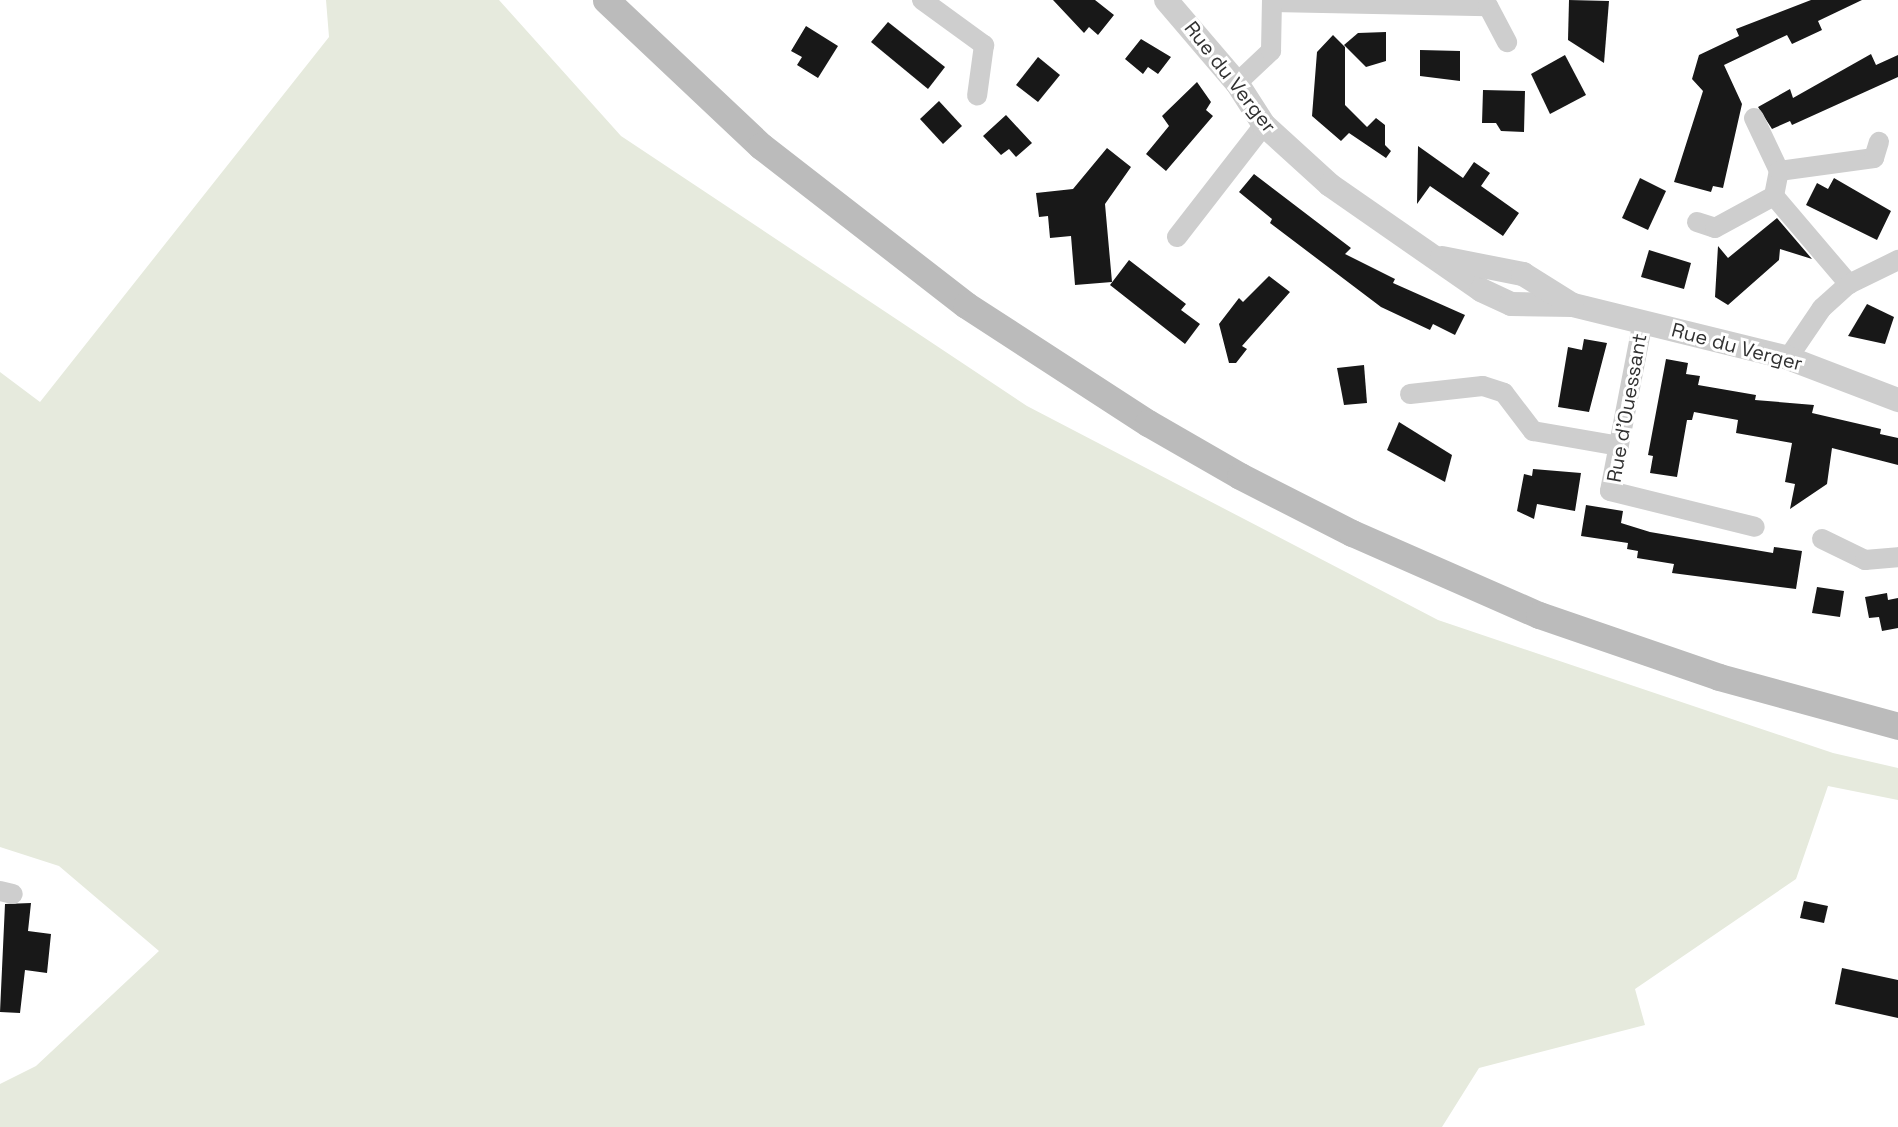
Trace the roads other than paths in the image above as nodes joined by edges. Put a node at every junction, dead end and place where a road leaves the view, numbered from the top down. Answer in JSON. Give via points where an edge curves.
{"nodes":[{"id":1,"x":606,"y":0,"type":"edge"},
{"id":2,"x":922,"y":0,"type":"edge"},
{"id":3,"x":1166,"y":0,"type":"edge"},
{"id":4,"x":1272,"y":1,"type":"edge"},
{"id":5,"x":1507,"y":42,"type":"dead end"},
{"id":6,"x":1237,"y":83,"type":"junction"},
{"id":7,"x":977,"y":96,"type":"dead end"},
{"id":8,"x":1754,"y":118,"type":"dead end"},
{"id":9,"x":1264,"y":125,"type":"junction"},
{"id":10,"x":1879,"y":142,"type":"dead end"},
{"id":11,"x":1779,"y":171,"type":"junction"},
{"id":12,"x":1774,"y":196,"type":"junction"},
{"id":13,"x":1696,"y":222,"type":"dead end"},
{"id":14,"x":1177,"y":237,"type":"dead end"},
{"id":15,"x":1898,"y":260,"type":"edge"},
{"id":16,"x":1849,"y":284,"type":"junction"},
{"id":17,"x":1643,"y":321,"type":"junction"},
{"id":18,"x":1788,"y":358,"type":"junction"},
{"id":19,"x":1410,"y":394,"type":"dead end"},
{"id":20,"x":1898,"y":400,"type":"edge"},
{"id":21,"x":1619,"y":446,"type":"junction"},
{"id":22,"x":1755,"y":527,"type":"dead end"},
{"id":23,"x":1822,"y":539,"type":"dead end"},
{"id":24,"x":1898,"y":556,"type":"edge"},
{"id":25,"x":1898,"y":726,"type":"edge"}],
"edges":[{"from":1,"to":25,"type":"main road","via":[[761,146],[957,299],[1138,417],[1240,476],[1352,533],[1539,615],[1719,677]]},
{"from":2,"to":7,"type":"street","via":[[984,45]]},
{"from":3,"to":6,"type":"street","name":"Rue du Verger"},
{"from":4,"to":5,"type":"street","via":[[1488,6]]},
{"from":4,"to":6,"type":"street","via":[[1271,51]]},
{"from":6,"to":9,"type":"street","name":"Rue du Verger"},
{"from":8,"to":11,"type":"street"},
{"from":9,"to":14,"type":"street"},
{"from":9,"to":17,"type":"street","name":"Rue du Verger","via":[[1330,185],[1441,258],[1481,290],[1511,304],[1574,305]]},
{"from":10,"to":11,"type":"street","via":[[1874,158]]},
{"from":11,"to":12,"type":"street"},
{"from":12,"to":13,"type":"street","via":[[1715,228]]},
{"from":12,"to":16,"type":"street"},
{"from":15,"to":16,"type":"street"},
{"from":16,"to":18,"type":"street","via":[[1822,308]]},
{"from":17,"to":18,"type":"street","name":"Rue du Verger"},
{"from":17,"to":21,"type":"street","name":"Rue d'Ouessant"},
{"from":18,"to":20,"type":"street","name":"Rue du Verger"},
{"from":19,"to":21,"type":"street","via":[[1483,386],[1504,393],[1533,431]]},
{"from":21,"to":22,"type":"street","name":"Rue d'Ouessant","via":[[1610,491]]},
{"from":23,"to":24,"type":"street","via":[[1865,560]]}]}
